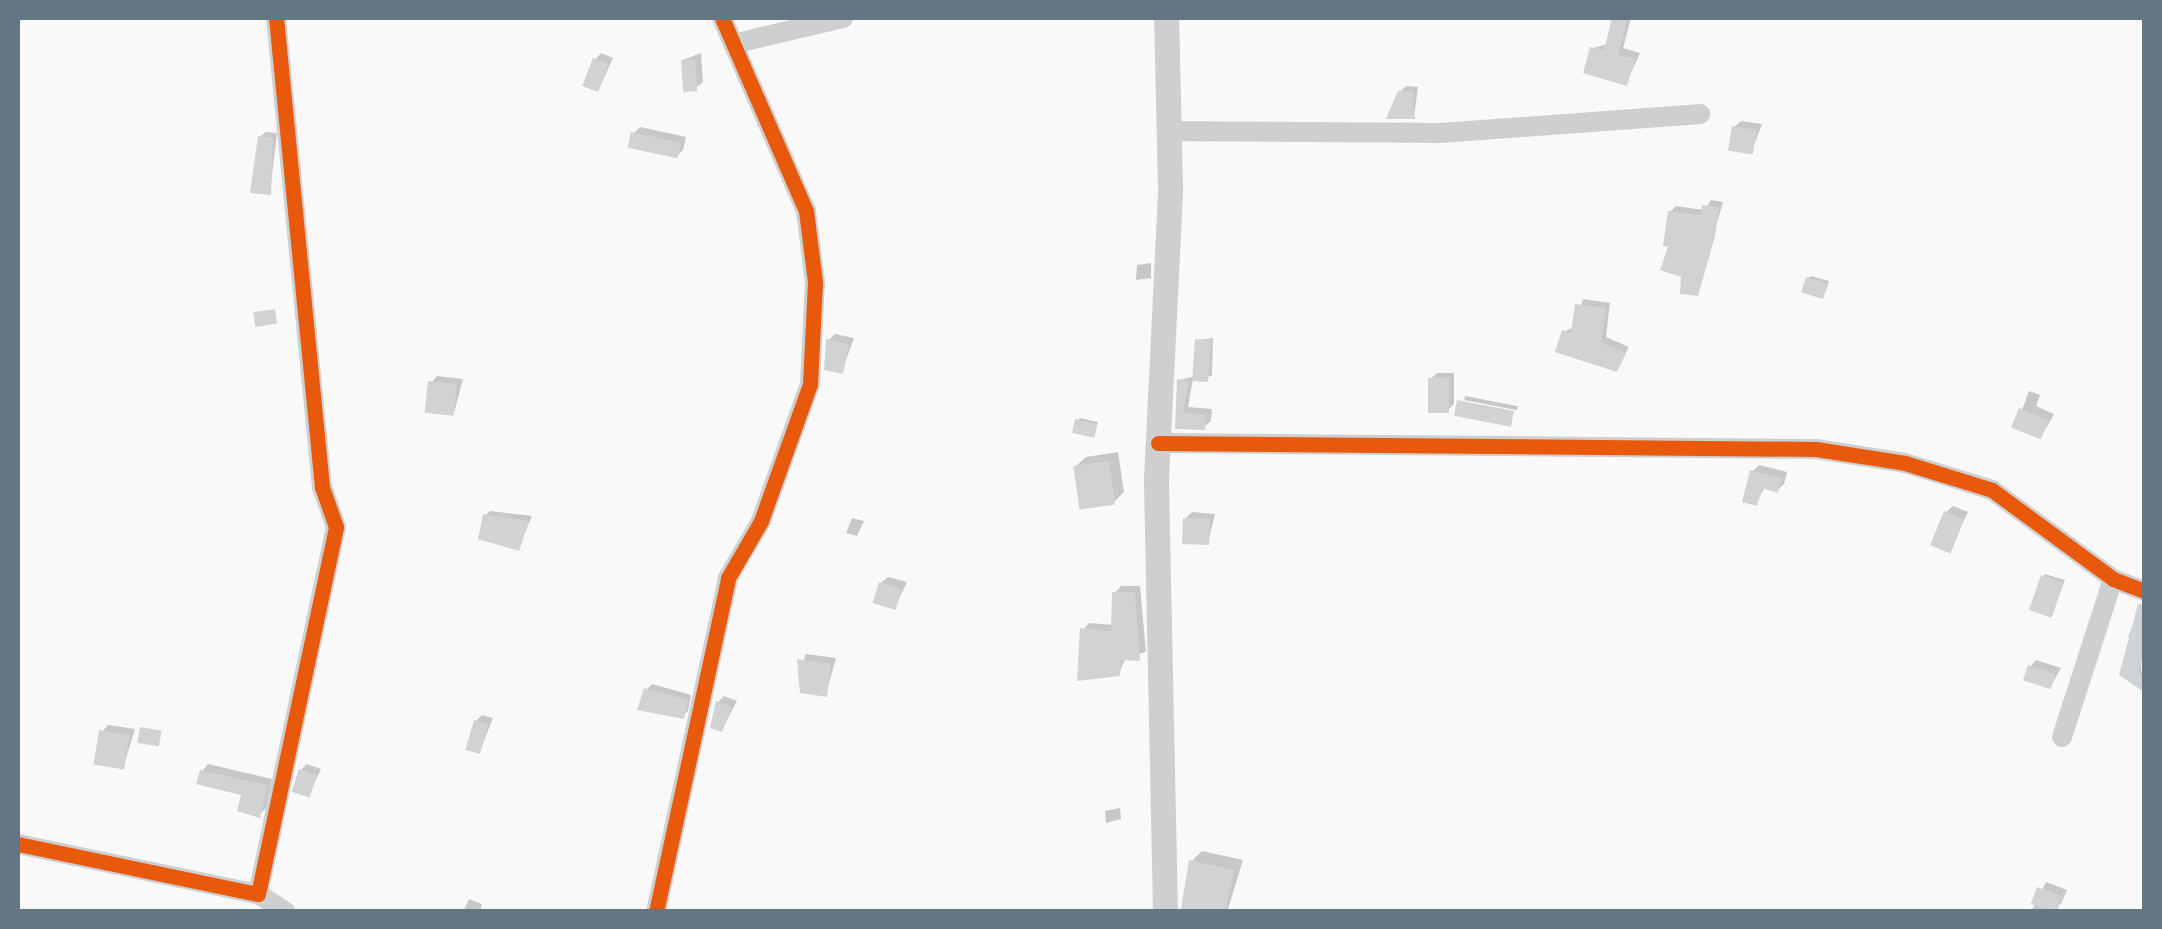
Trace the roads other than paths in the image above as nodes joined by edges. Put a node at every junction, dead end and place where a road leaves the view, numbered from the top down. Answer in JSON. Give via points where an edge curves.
{"nodes":[{"id":1,"x":276,"y":18,"type":"edge"},
{"id":2,"x":722,"y":18,"type":"edge"},
{"id":3,"x":843,"y":18,"type":"edge"},
{"id":4,"x":1166,"y":18,"type":"edge"},
{"id":5,"x":737,"y":43,"type":"junction"},
{"id":6,"x":1700,"y":114,"type":"dead end"},
{"id":7,"x":1169,"y":132,"type":"junction"},
{"id":8,"x":1158,"y":443,"type":"junction"},
{"id":9,"x":2113,"y":579,"type":"junction"},
{"id":10,"x":2144,"y":590,"type":"edge"},
{"id":11,"x":2062,"y":737,"type":"dead end"},
{"id":12,"x":18,"y":844,"type":"edge"},
{"id":13,"x":258,"y":894,"type":"junction"},
{"id":14,"x":286,"y":912,"type":"edge"},
{"id":15,"x":656,"y":912,"type":"edge"},
{"id":16,"x":1166,"y":912,"type":"edge"}],
"edges":[{"from":1,"to":13,"type":"street","via":[[322,487],[336,527]]},
{"from":2,"to":5,"type":"street"},
{"from":3,"to":5,"type":"street"},
{"from":4,"to":7,"type":"street"},
{"from":5,"to":15,"type":"street","via":[[806,211],[816,282],[810,384],[760,521],[728,578]]},
{"from":6,"to":7,"type":"street","via":[[1441,133]]},
{"from":7,"to":8,"type":"street"},
{"from":8,"to":9,"type":"street","via":[[1816,449],[1905,464],[1992,490]]},
{"from":8,"to":16,"type":"street"},
{"from":9,"to":10,"type":"street"},
{"from":9,"to":11,"type":"street"},
{"from":12,"to":13,"type":"street"},
{"from":13,"to":14,"type":"street"}]}
